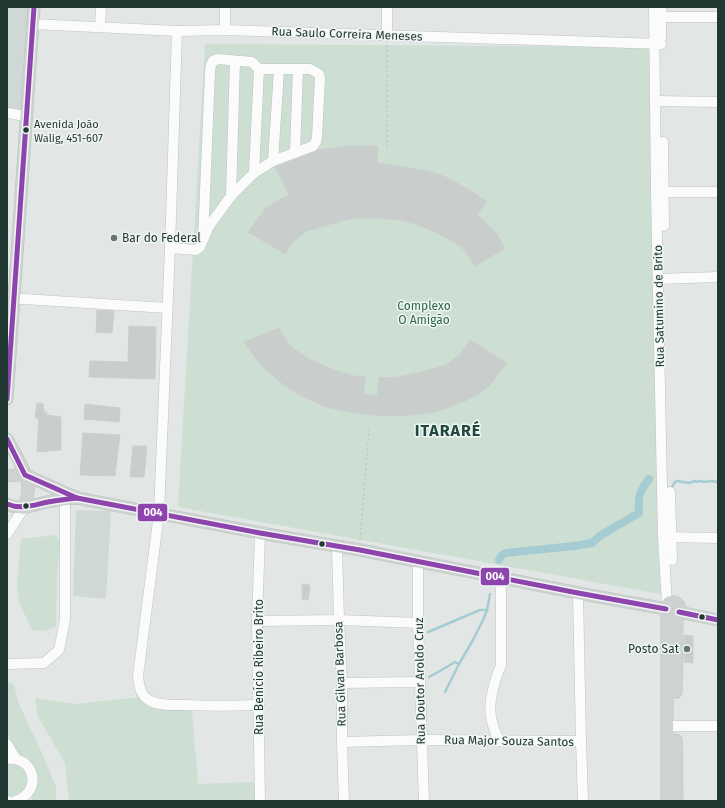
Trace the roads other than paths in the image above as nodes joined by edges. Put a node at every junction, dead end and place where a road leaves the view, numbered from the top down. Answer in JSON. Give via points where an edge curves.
{"nodes":[{"id":1,"x":34,"y":7,"type":"edge"},
{"id":2,"x":101,"y":7,"type":"edge"},
{"id":3,"x":225,"y":7,"type":"edge"},
{"id":4,"x":387,"y":7,"type":"edge"},
{"id":5,"x":654,"y":7,"type":"edge"},
{"id":6,"x":661,"y":12,"type":"edge"},
{"id":7,"x":718,"y":17,"type":"edge"},
{"id":8,"x":33,"y":24,"type":"junction"},
{"id":9,"x":100,"y":27,"type":"junction"},
{"id":10,"x":225,"y":30,"type":"junction"},
{"id":11,"x":177,"y":31,"type":"junction"},
{"id":12,"x":387,"y":36,"type":"junction"},
{"id":13,"x":657,"y":44,"type":"junction"},
{"id":14,"x":235,"y":61,"type":"junction"},
{"id":15,"x":259,"y":69,"type":"junction"},
{"id":16,"x":279,"y":70,"type":"junction"},
{"id":17,"x":298,"y":70,"type":"junction"},
{"id":18,"x":659,"y":101,"type":"junction"},
{"id":19,"x":718,"y":102,"type":"edge"},
{"id":20,"x":7,"y":113,"type":"edge"},
{"id":21,"x":26,"y":116,"type":"junction"},
{"id":22,"x":296,"y":152,"type":"junction"},
{"id":23,"x":273,"y":161,"type":"junction"},
{"id":24,"x":254,"y":173,"type":"junction"},
{"id":25,"x":660,"y":192,"type":"junction"},
{"id":26,"x":718,"y":192,"type":"edge"},
{"id":27,"x":231,"y":196,"type":"junction"},
{"id":28,"x":203,"y":240,"type":"junction"},
{"id":29,"x":170,"y":248,"type":"junction"},
{"id":30,"x":718,"y":277,"type":"edge"},
{"id":31,"x":661,"y":278,"type":"junction"},
{"id":32,"x":10,"y":299,"type":"edge"},
{"id":33,"x":167,"y":308,"type":"junction"},
{"id":34,"x":7,"y":399,"type":"edge"},
{"id":35,"x":7,"y":439,"type":"edge"},
{"id":36,"x":25,"y":475,"type":"junction"},
{"id":37,"x":7,"y":476,"type":"edge"},
{"id":38,"x":71,"y":499,"type":"junction"},
{"id":39,"x":7,"y":504,"type":"edge"},
{"id":40,"x":24,"y":508,"type":"junction"},
{"id":41,"x":159,"y":513,"type":"junction"},
{"id":42,"x":260,"y":533,"type":"junction"},
{"id":43,"x":7,"y":534,"type":"edge"},
{"id":44,"x":667,"y":537,"type":"junction"},
{"id":45,"x":718,"y":538,"type":"edge"},
{"id":46,"x":337,"y":547,"type":"junction"},
{"id":47,"x":418,"y":562,"type":"junction"},
{"id":48,"x":500,"y":578,"type":"junction"},
{"id":49,"x":578,"y":593,"type":"junction"},
{"id":50,"x":672,"y":609,"type":"junction"},
{"id":51,"x":339,"y":620,"type":"junction"},
{"id":52,"x":718,"y":620,"type":"edge"},
{"id":53,"x":258,"y":621,"type":"junction"},
{"id":54,"x":418,"y":623,"type":"junction"},
{"id":55,"x":7,"y":664,"type":"edge"},
{"id":56,"x":420,"y":682,"type":"junction"},
{"id":57,"x":342,"y":683,"type":"junction"},
{"id":58,"x":259,"y":706,"type":"junction"},
{"id":59,"x":672,"y":726,"type":"junction"},
{"id":60,"x":718,"y":726,"type":"edge"},
{"id":61,"x":421,"y":740,"type":"junction"},
{"id":62,"x":499,"y":741,"type":"junction"},
{"id":63,"x":342,"y":742,"type":"junction"},
{"id":64,"x":581,"y":742,"type":"junction"},
{"id":65,"x":7,"y":744,"type":"edge"},
{"id":66,"x":11,"y":759,"type":"edge"},
{"id":67,"x":31,"y":789,"type":"junction"},
{"id":68,"x":15,"y":801,"type":"edge"},
{"id":69,"x":30,"y":801,"type":"edge"},
{"id":70,"x":260,"y":801,"type":"edge"},
{"id":71,"x":344,"y":801,"type":"edge"},
{"id":72,"x":424,"y":801,"type":"edge"},
{"id":73,"x":583,"y":801,"type":"edge"},
{"id":74,"x":667,"y":801,"type":"edge"},
{"id":75,"x":677,"y":801,"type":"edge"}],
"edges":[{"from":1,"to":8,"type":"main road"},
{"from":2,"to":9,"type":"street"},
{"from":3,"to":10,"type":"street"},
{"from":4,"to":12,"type":"street"},
{"from":5,"to":13,"type":"street","name":"Rua Satumino de Brito"},
{"from":6,"to":7,"type":"street"},
{"from":6,"to":13,"type":"street","name":"Rua Satumino de Brito"},
{"from":8,"to":9,"type":"street","name":"Rua Saulo Correira Meneses"},
{"from":8,"to":21,"type":"main road"},
{"from":9,"to":11,"type":"street","name":"Rua Saulo Correira Meneses"},
{"from":10,"to":11,"type":"street","name":"Rua Saulo Correira Meneses"},
{"from":10,"to":12,"type":"street","name":"Rua Saulo Correira Meneses"},
{"from":11,"to":29,"type":"street"},
{"from":12,"to":13,"type":"street","name":"Rua Saulo Correira Meneses"},
{"from":13,"to":18,"type":"street","name":"Rua Satumino de Brito"},
{"from":14,"to":15,"type":"street","via":[[252,62]]},
{"from":14,"to":27,"type":"street"},
{"from":14,"to":28,"type":"street","via":[[218,59],[211,65]]},
{"from":15,"to":16,"type":"street"},
{"from":15,"to":24,"type":"street"},
{"from":16,"to":17,"type":"street"},
{"from":16,"to":23,"type":"street"},
{"from":17,"to":22,"type":"street"},
{"from":17,"to":22,"type":"street","via":[[310,70],[319,74],[320,78],[316,142],[313,146]]},
{"from":18,"to":19,"type":"street"},
{"from":18,"to":25,"type":"street","name":"Rua Satumino de Brito"},
{"from":20,"to":21,"type":"street"},
{"from":21,"to":32,"type":"main road"},
{"from":22,"to":23,"type":"street"},
{"from":23,"to":24,"type":"street"},
{"from":24,"to":27,"type":"street"},
{"from":25,"to":26,"type":"street"},
{"from":25,"to":31,"type":"street","name":"Rua Satumino de Brito"},
{"from":27,"to":28,"type":"street","via":[[209,226]]},
{"from":28,"to":29,"type":"street","via":[[196,250]]},
{"from":29,"to":33,"type":"street"},
{"from":30,"to":31,"type":"street"},
{"from":31,"to":44,"type":"street","name":"Rua Satumino de Brito"},
{"from":32,"to":33,"type":"street"},
{"from":32,"to":34,"type":"main road"},
{"from":33,"to":41,"type":"street"},
{"from":35,"to":36,"type":"main road"},
{"from":36,"to":37,"type":"main road"},
{"from":36,"to":38,"type":"main road"},
{"from":36,"to":40,"type":"main road","via":[[28,492]]},
{"from":38,"to":40,"type":"main road"},
{"from":38,"to":41,"type":"main road"},
{"from":38,"to":55,"type":"street","via":[[65,620],[58,650],[44,663]]},
{"from":39,"to":40,"type":"main road"},
{"from":40,"to":43,"type":"street"},
{"from":41,"to":42,"type":"main road"},
{"from":41,"to":58,"type":"street","via":[[139,668],[138,682],[142,694],[148,700],[169,705]]},
{"from":42,"to":46,"type":"main road"},
{"from":42,"to":53,"type":"street","name":"Rua Benício Ribeiro Brito"},
{"from":44,"to":45,"type":"street"},
{"from":44,"to":50,"type":"street","name":"Rua Satumino de Brito"},
{"from":46,"to":47,"type":"main road"},
{"from":46,"to":51,"type":"street","name":"Rua Gilvan Barbosa"},
{"from":47,"to":48,"type":"main road"},
{"from":47,"to":54,"type":"street","name":"Rua Doutor Aroldo Cruz"},
{"from":48,"to":49,"type":"main road"},
{"from":48,"to":62,"type":"street","via":[[501,665],[491,698],[490,717]]},
{"from":49,"to":50,"type":"main road"},
{"from":49,"to":64,"type":"street"},
{"from":50,"to":52,"type":"main road"},
{"from":50,"to":59,"type":"main road","name":"Rua Satumino de Brito"},
{"from":51,"to":53,"type":"street"},
{"from":51,"to":54,"type":"street"},
{"from":51,"to":57,"type":"street","name":"Rua Gilvan Barbosa"},
{"from":53,"to":58,"type":"street","name":"Rua Benício Ribeiro Brito"},
{"from":54,"to":56,"type":"street","name":"Rua Doutor Aroldo Cruz"},
{"from":56,"to":57,"type":"street"},
{"from":56,"to":61,"type":"street","name":"Rua Doutor Aroldo Cruz"},
{"from":57,"to":63,"type":"street","name":"Rua Gilvan Barbosa"},
{"from":58,"to":70,"type":"street","name":"Rua Benício Ribeiro Brito"},
{"from":59,"to":60,"type":"street"},
{"from":59,"to":74,"type":"main road","name":"Rua Satumino de Brito"},
{"from":59,"to":75,"type":"main road","name":"Rua Satumino de Brito"},
{"from":61,"to":62,"type":"street","name":"Rua Major Souza Santos"},
{"from":61,"to":63,"type":"street","name":"Rua Major Souza Santos"},
{"from":61,"to":72,"type":"street","name":"Rua Doutor Aroldo Cruz"},
{"from":62,"to":64,"type":"street","name":"Rua Major Souza Santos"},
{"from":63,"to":71,"type":"street","name":"Rua Gilvan Barbosa"},
{"from":64,"to":73,"type":"street"},
{"from":65,"to":66,"type":"street"},
{"from":66,"to":67,"type":"street","via":[[22,761],[31,770]]},
{"from":67,"to":68,"type":"street","via":[[27,795]]},
{"from":67,"to":69,"type":"street"}]}
